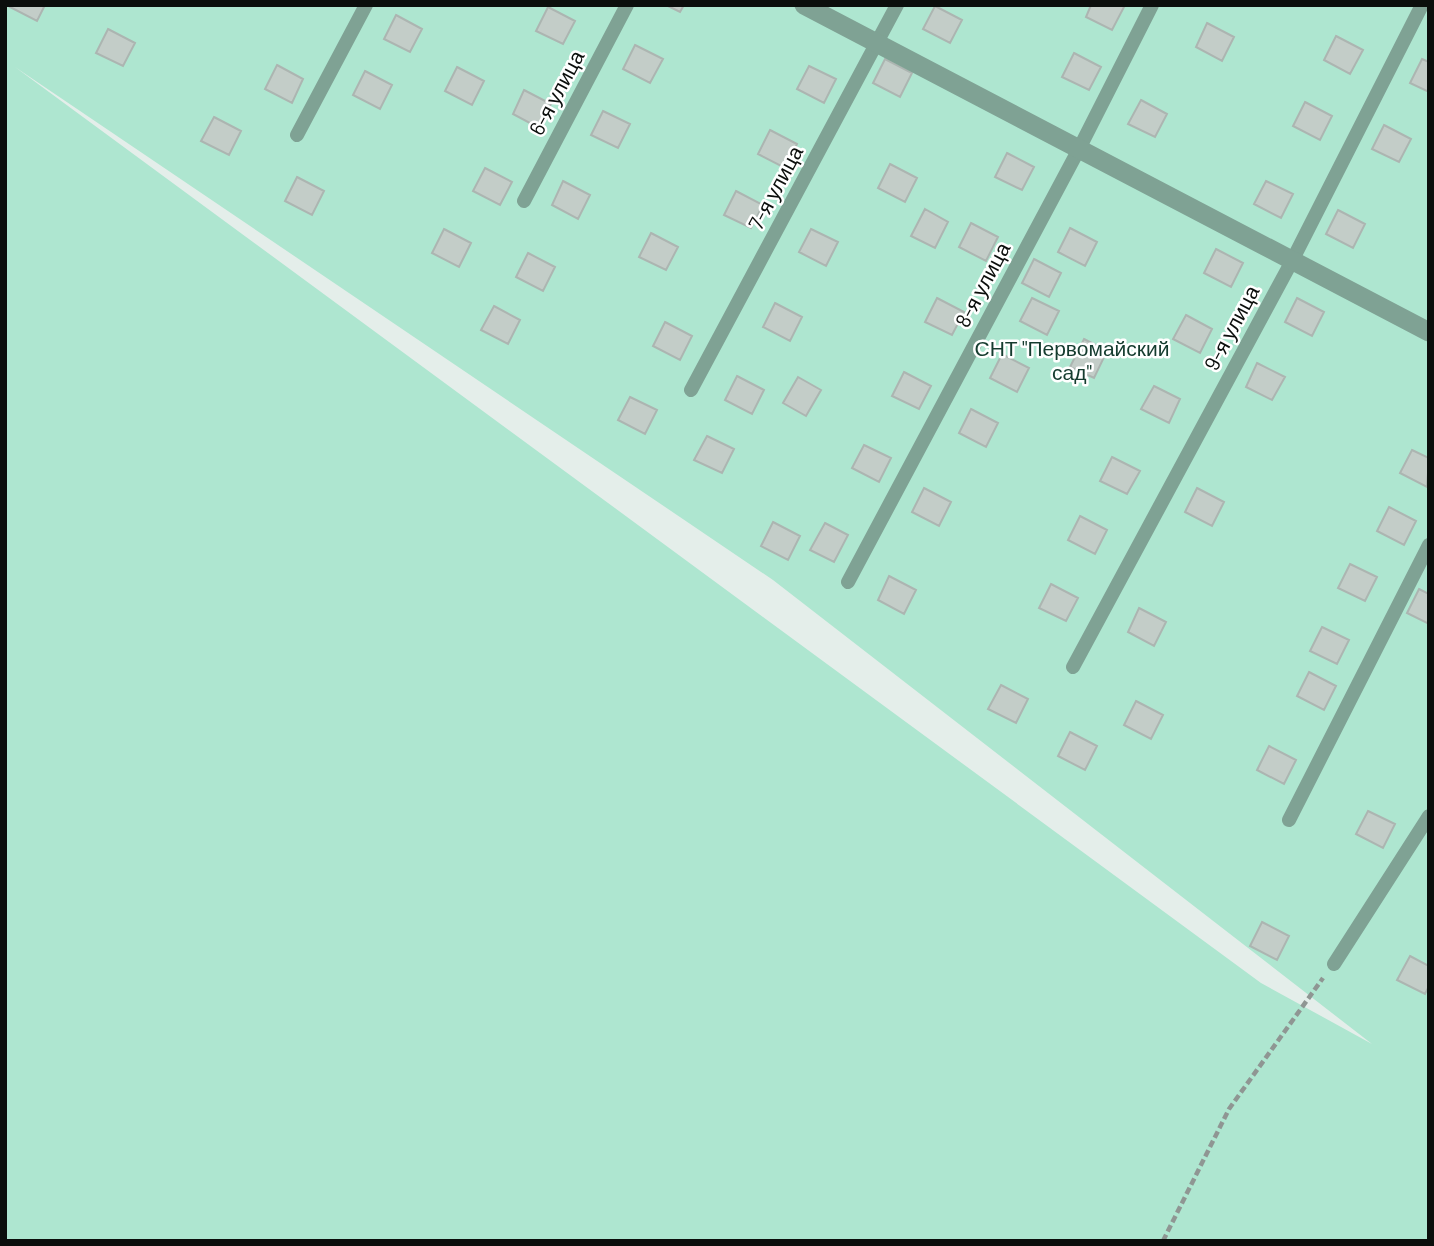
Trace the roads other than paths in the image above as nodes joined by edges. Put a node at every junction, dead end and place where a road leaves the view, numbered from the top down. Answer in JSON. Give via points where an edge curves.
{"nodes":[{"id":1,"x":366,"y":5,"type":"edge"},
{"id":2,"x":627,"y":5,"type":"edge"},
{"id":3,"x":804,"y":5,"type":"edge"},
{"id":4,"x":897,"y":5,"type":"edge"},
{"id":5,"x":1152,"y":5,"type":"edge"},
{"id":6,"x":1422,"y":5,"type":"edge"},
{"id":7,"x":878,"y":44,"type":"junction"},
{"id":8,"x":297,"y":135,"type":"dead end"},
{"id":9,"x":1079,"y":149,"type":"junction"},
{"id":10,"x":524,"y":201,"type":"dead end"},
{"id":11,"x":1292,"y":261,"type":"junction"},
{"id":12,"x":1429,"y":332,"type":"edge"},
{"id":13,"x":691,"y":390,"type":"dead end"},
{"id":14,"x":1429,"y":545,"type":"edge"},
{"id":15,"x":848,"y":582,"type":"dead end"},
{"id":16,"x":1073,"y":667,"type":"dead end"},
{"id":17,"x":1429,"y":816,"type":"edge"},
{"id":18,"x":1289,"y":820,"type":"dead end"},
{"id":19,"x":1334,"y":964,"type":"road end"}],
"edges":[{"from":1,"to":8,"type":"lane"},
{"from":2,"to":10,"type":"lane","name":"6-я улица"},
{"from":3,"to":7,"type":"street"},
{"from":4,"to":7,"type":"lane","name":"7-я улица"},
{"from":5,"to":9,"type":"lane","name":"8-я улица"},
{"from":6,"to":11,"type":"lane","name":"9-я улица"},
{"from":7,"to":9,"type":"street"},
{"from":7,"to":13,"type":"lane","name":"7-я улица"},
{"from":9,"to":11,"type":"street"},
{"from":9,"to":15,"type":"lane","name":"8-я улица"},
{"from":11,"to":12,"type":"street"},
{"from":11,"to":16,"type":"lane","name":"9-я улица"},
{"from":14,"to":18,"type":"lane"},
{"from":17,"to":19,"type":"lane"}]}
